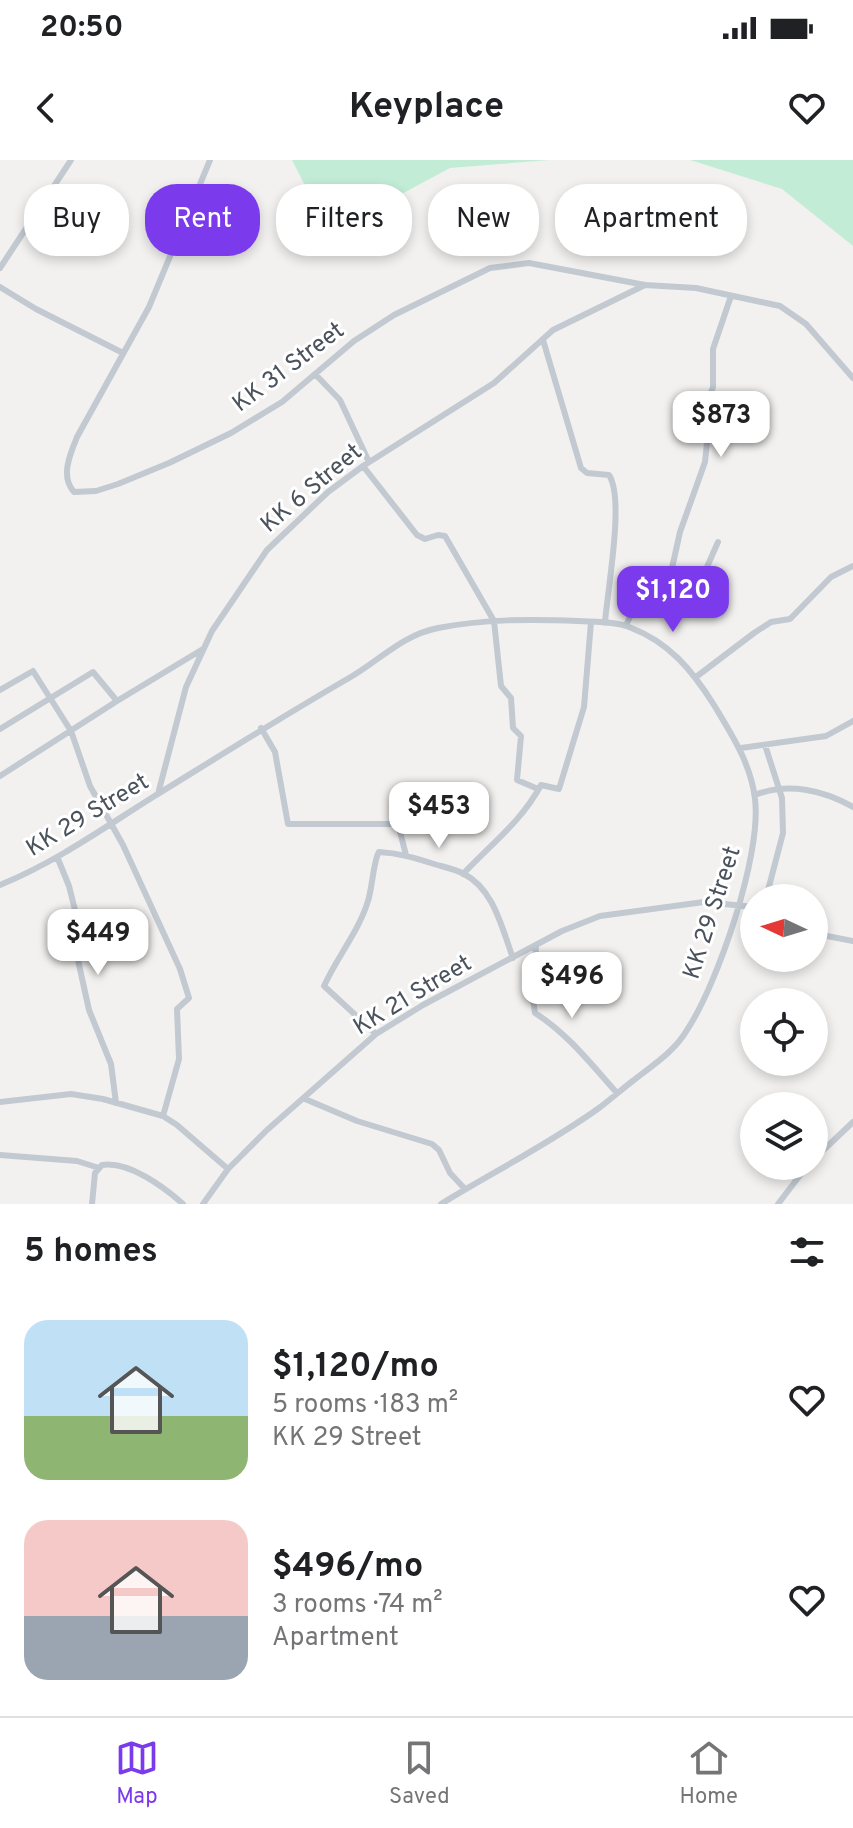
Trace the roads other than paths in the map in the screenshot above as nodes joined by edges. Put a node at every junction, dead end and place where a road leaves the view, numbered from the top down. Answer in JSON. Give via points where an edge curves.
{"nodes":[{"id":1,"x":71,"y":160,"type":"edge"},
{"id":2,"x":210,"y":160,"type":"edge"},
{"id":3,"x":0,"y":268,"type":"edge"},
{"id":4,"x":645,"y":285,"type":"junction"},
{"id":5,"x":0,"y":287,"type":"edge"},
{"id":6,"x":731,"y":296,"type":"junction"},
{"id":7,"x":543,"y":340,"type":"junction"},
{"id":8,"x":123,"y":353,"type":"junction"},
{"id":9,"x":315,"y":374,"type":"junction"},
{"id":10,"x":853,"y":378,"type":"edge"},
{"id":11,"x":366,"y":464,"type":"junction"},
{"id":12,"x":718,"y":542,"type":"dead end"},
{"id":13,"x":853,"y":566,"type":"edge"},
{"id":14,"x":653,"y":604,"type":"junction"},
{"id":15,"x":494,"y":621,"type":"junction"},
{"id":16,"x":591,"y":622,"type":"junction"},
{"id":17,"x":605,"y":623,"type":"junction"},
{"id":18,"x":626,"y":625,"type":"junction"},
{"id":19,"x":203,"y":649,"type":"junction"},
{"id":20,"x":696,"y":677,"type":"junction"},
{"id":21,"x":0,"y":690,"type":"edge"},
{"id":22,"x":52,"y":699,"type":"junction"},
{"id":23,"x":117,"y":701,"type":"junction"},
{"id":24,"x":853,"y":721,"type":"edge"},
{"id":25,"x":261,"y":728,"type":"junction"},
{"id":26,"x":0,"y":729,"type":"edge"},
{"id":27,"x":71,"y":731,"type":"junction"},
{"id":28,"x":765,"y":745,"type":"junction"},
{"id":29,"x":741,"y":748,"type":"junction"},
{"id":30,"x":0,"y":776,"type":"edge"},
{"id":31,"x":779,"y":788,"type":"junction"},
{"id":32,"x":538,"y":789,"type":"junction"},
{"id":33,"x":158,"y":794,"type":"junction"},
{"id":34,"x":755,"y":795,"type":"junction"},
{"id":35,"x":853,"y":807,"type":"edge"},
{"id":36,"x":112,"y":824,"type":"junction"},
{"id":37,"x":406,"y":855,"type":"junction"},
{"id":38,"x":58,"y":859,"type":"junction"},
{"id":39,"x":463,"y":874,"type":"junction"},
{"id":40,"x":770,"y":884,"type":"edge"},
{"id":41,"x":0,"y":885,"type":"edge"},
{"id":42,"x":739,"y":905,"type":"junction"},
{"id":43,"x":828,"y":936,"type":"edge"},
{"id":44,"x":853,"y":941,"type":"edge"},
{"id":45,"x":536,"y":946,"type":"junction"},
{"id":46,"x":513,"y":958,"type":"junction"},
{"id":47,"x":376,"y":1034,"type":"junction"},
{"id":48,"x":617,"y":1093,"type":"junction"},
{"id":49,"x":305,"y":1099,"type":"junction"},
{"id":50,"x":0,"y":1102,"type":"edge"},
{"id":51,"x":116,"y":1103,"type":"junction"},
{"id":52,"x":163,"y":1116,"type":"junction"},
{"id":53,"x":853,"y":1122,"type":"edge"},
{"id":54,"x":828,"y":1146,"type":"edge"},
{"id":55,"x":0,"y":1155,"type":"edge"},
{"id":56,"x":99,"y":1168,"type":"junction"},
{"id":57,"x":228,"y":1169,"type":"junction"},
{"id":58,"x":796,"y":1180,"type":"edge"},
{"id":59,"x":465,"y":1189,"type":"junction"},
{"id":60,"x":92,"y":1204,"type":"edge"},
{"id":61,"x":183,"y":1204,"type":"edge"},
{"id":62,"x":203,"y":1204,"type":"edge"},
{"id":63,"x":441,"y":1204,"type":"edge"},
{"id":64,"x":778,"y":1204,"type":"edge"}],
"edges":[{"from":1,"to":3,"type":"street"},
{"from":2,"to":8,"type":"street","name":"KK 31 Street","via":[[149,307]]},
{"from":4,"to":6,"type":"street","name":"KK 31 Street"},
{"from":4,"to":7,"type":"street","name":"KK 6 Street","via":[[564,322]]},
{"from":4,"to":9,"type":"street","name":"KK 31 Street","via":[[529,263],[490,268],[394,315]]},
{"from":5,"to":8,"type":"street"},
{"from":6,"to":10,"type":"street","name":"KK 31 Street","via":[[780,306],[806,324]]},
{"from":6,"to":14,"type":"street","via":[[713,349],[705,462],[672,568]]},
{"from":7,"to":11,"type":"street","name":"KK 6 Street","via":[[494,383]]},
{"from":7,"to":17,"type":"street","via":[[581,468],[609,475],[616,492]]},
{"from":8,"to":9,"type":"street","name":"KK 31 Street","via":[[70,452],[68,483],[74,492],[118,484],[195,451],[250,423]]},
{"from":9,"to":11,"type":"street","via":[[340,400]]},
{"from":11,"to":15,"type":"street","via":[[417,535],[445,536]]},
{"from":11,"to":19,"type":"street","name":"KK 6 Street","via":[[267,550]]},
{"from":12,"to":14,"type":"street","via":[[688,610]]},
{"from":13,"to":20,"type":"street","via":[[825,582],[790,619],[771,622]]},
{"from":14,"to":18,"type":"street","via":[[636,605]]},
{"from":15,"to":16,"type":"street","name":"KK 29 Street"},
{"from":15,"to":25,"type":"street","name":"KK 29 Street","via":[[437,628],[401,641]]},
{"from":15,"to":32,"type":"street","via":[[501,686],[511,698],[513,728],[521,736],[517,780]]},
{"from":16,"to":17,"type":"street","name":"KK 29 Street"},
{"from":16,"to":32,"type":"street","via":[[584,707],[561,785],[557,790],[541,785]]},
{"from":17,"to":18,"type":"street","name":"KK 29 Street"},
{"from":18,"to":20,"type":"street","name":"KK 29 Street","via":[[657,640]]},
{"from":19,"to":23,"type":"street"},
{"from":19,"to":33,"type":"street","name":"KK 6 Street","via":[[186,687]]},
{"from":20,"to":29,"type":"street","name":"KK 29 Street"},
{"from":21,"to":22,"type":"street","via":[[33,671]]},
{"from":22,"to":23,"type":"street","via":[[93,672]]},
{"from":22,"to":26,"type":"street"},
{"from":22,"to":27,"type":"street"},
{"from":23,"to":27,"type":"street"},
{"from":24,"to":28,"type":"street","via":[[826,736]]},
{"from":25,"to":33,"type":"street","name":"KK 29 Street"},
{"from":25,"to":37,"type":"street","via":[[275,752],[288,824],[398,824]]},
{"from":27,"to":30,"type":"street"},
{"from":27,"to":36,"type":"street","via":[[90,786]]},
{"from":28,"to":29,"type":"street"},
{"from":28,"to":31,"type":"street"},
{"from":29,"to":34,"type":"street","name":"KK 29 Street"},
{"from":31,"to":34,"type":"street"},
{"from":31,"to":35,"type":"street","via":[[808,790]]},
{"from":31,"to":40,"type":"street","via":[[783,833]]},
{"from":32,"to":39,"type":"street","via":[[515,824]]},
{"from":33,"to":36,"type":"street","name":"KK 29 Street"},
{"from":34,"to":42,"type":"street","name":"KK 29 Street","via":[[755,843]]},
{"from":36,"to":38,"type":"street","name":"KK 29 Street"},
{"from":36,"to":52,"type":"street","via":[[188,993],[177,1009],[179,1059]]},
{"from":37,"to":39,"type":"street"},
{"from":37,"to":47,"type":"street","via":[[376,855],[364,915],[324,986]]},
{"from":38,"to":41,"type":"street","name":"KK 29 Street"},
{"from":38,"to":51,"type":"street","via":[[76,914],[76,953],[92,1019],[111,1064]]},
{"from":39,"to":46,"type":"street","via":[[487,894]]},
{"from":42,"to":45,"type":"street","name":"KK 21 Street","via":[[704,902],[600,916]]},
{"from":42,"to":48,"type":"street","name":"KK 29 Street","via":[[688,1029],[671,1051]]},
{"from":43,"to":44,"type":"street"},
{"from":45,"to":46,"type":"street","name":"KK 21 Street"},
{"from":45,"to":48,"type":"street","via":[[535,1013],[569,1038]]},
{"from":46,"to":47,"type":"street","name":"KK 21 Street"},
{"from":47,"to":49,"type":"street","name":"KK 21 Street"},
{"from":48,"to":59,"type":"street","name":"KK 29 Street"},
{"from":49,"to":57,"type":"street","name":"KK 21 Street"},
{"from":49,"to":59,"type":"street","via":[[432,1144]]},
{"from":50,"to":51,"type":"street","via":[[66,1094]]},
{"from":51,"to":52,"type":"street"},
{"from":52,"to":57,"type":"street"},
{"from":53,"to":54,"type":"street"},
{"from":55,"to":56,"type":"street","via":[[77,1161]]},
{"from":56,"to":60,"type":"street"},
{"from":56,"to":61,"type":"street","via":[[111,1163],[159,1182]]},
{"from":57,"to":62,"type":"street","name":"KK 21 Street"},
{"from":58,"to":64,"type":"street"},
{"from":59,"to":63,"type":"street","name":"KK 29 Street"}]}
